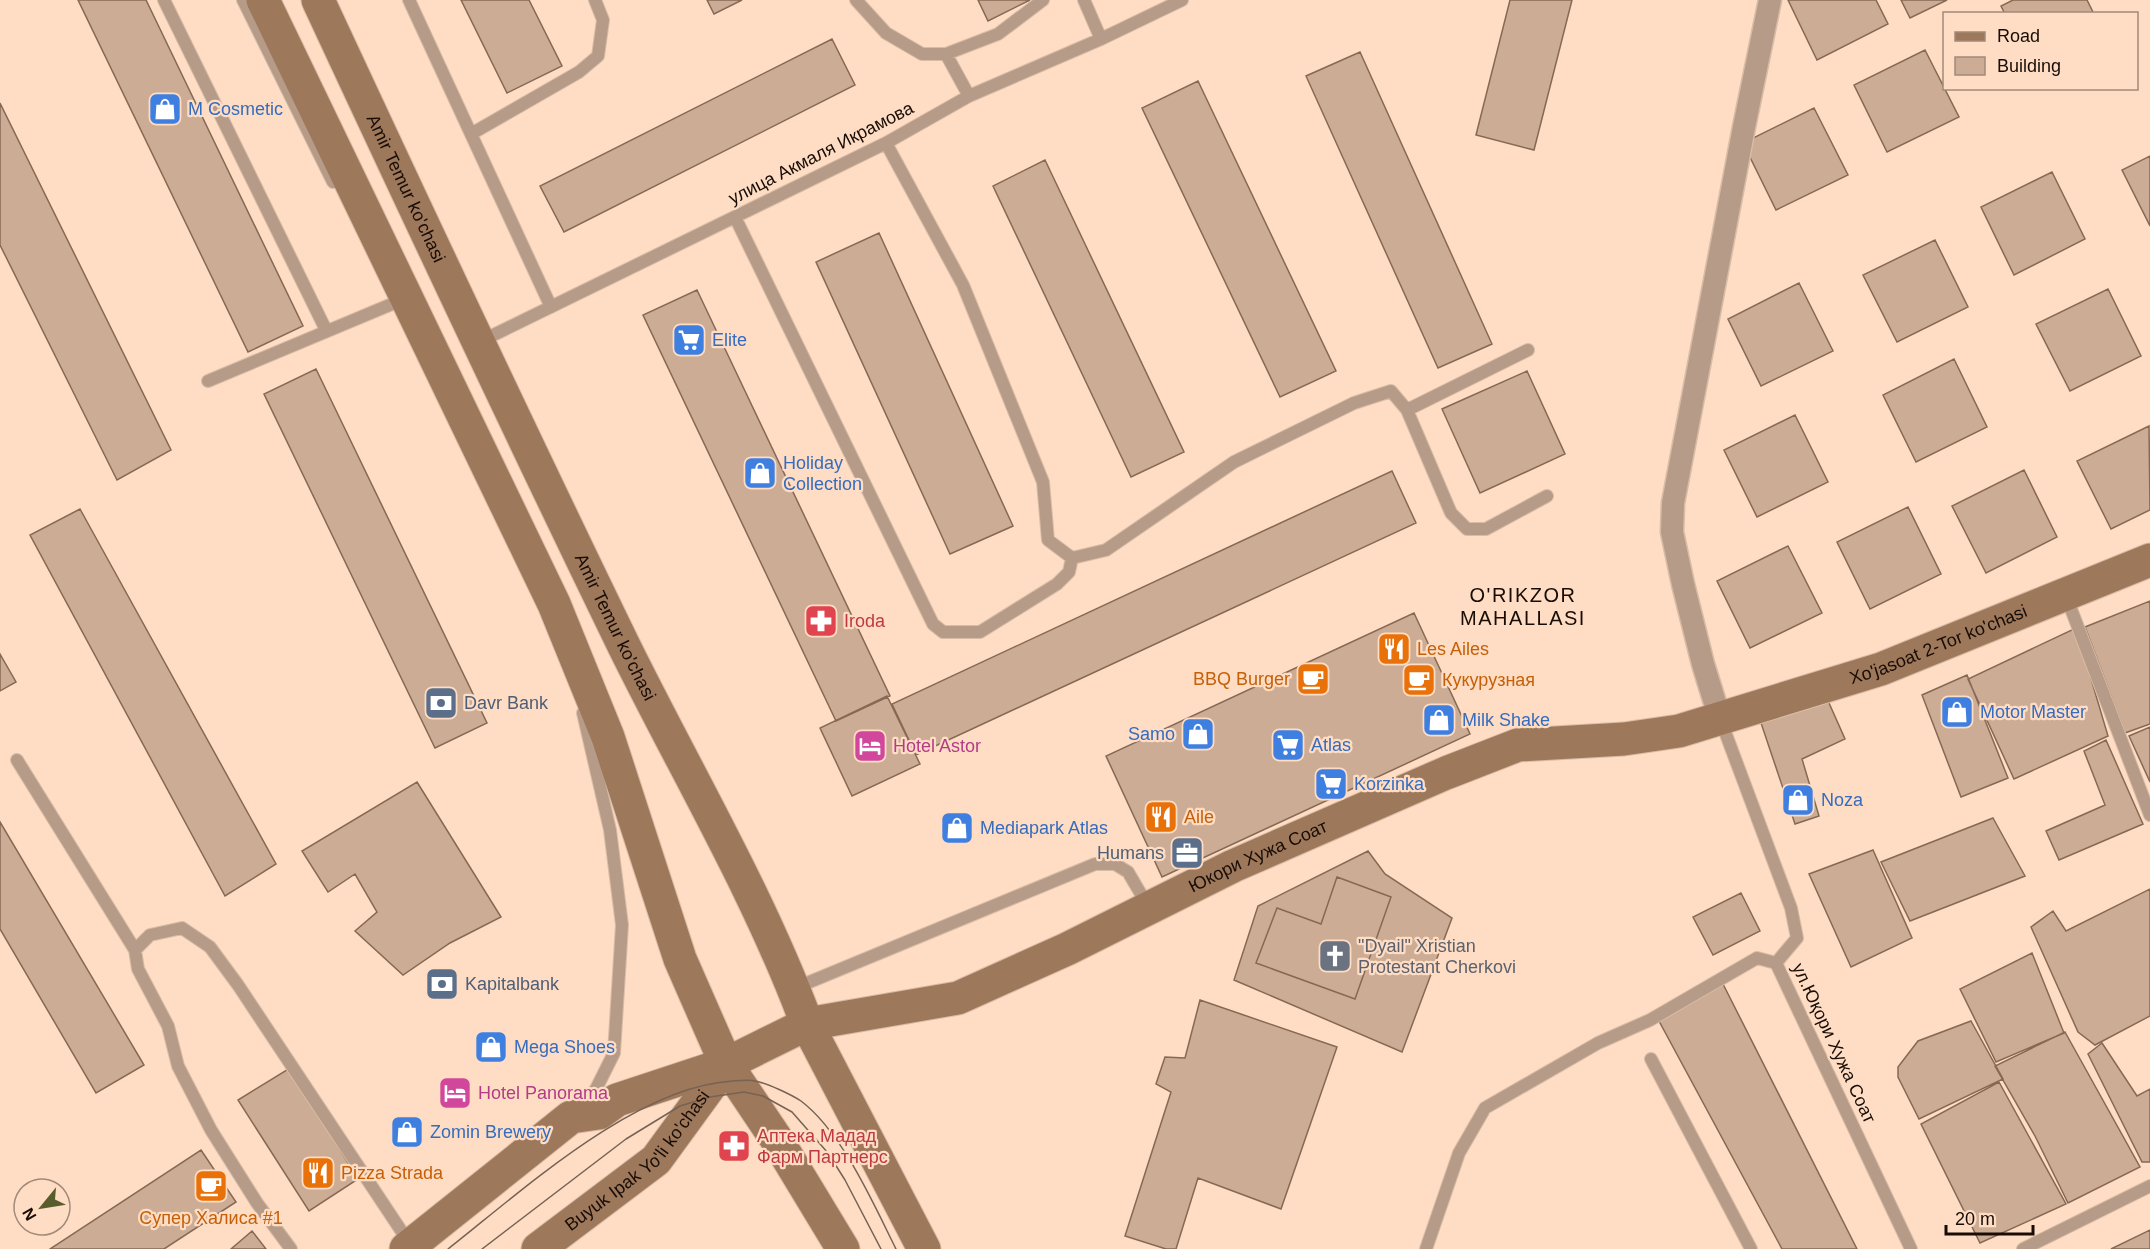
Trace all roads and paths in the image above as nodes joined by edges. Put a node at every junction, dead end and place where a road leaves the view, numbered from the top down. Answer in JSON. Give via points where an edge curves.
{"nodes":[{"id":1,"x":164,"y":0,"type":"edge"},
{"id":2,"x":243,"y":0,"type":"edge"},
{"id":3,"x":263,"y":0,"type":"edge"},
{"id":4,"x":318,"y":0,"type":"edge"},
{"id":5,"x":409,"y":0,"type":"edge"},
{"id":6,"x":595,"y":0,"type":"edge"},
{"id":7,"x":856,"y":0,"type":"edge"},
{"id":8,"x":1043,"y":0,"type":"edge"},
{"id":9,"x":1084,"y":0,"type":"edge"},
{"id":10,"x":1182,"y":0,"type":"edge"},
{"id":11,"x":1770,"y":0,"type":"edge"},
{"id":12,"x":1101,"y":39,"type":"junction"},
{"id":13,"x":946,"y":54,"type":"junction"},
{"id":14,"x":969,"y":96,"type":"junction"},
{"id":15,"x":471,"y":134,"type":"junction"},
{"id":16,"x":886,"y":143,"type":"junction"},
{"id":17,"x":336,"y":188,"type":"dead end"},
{"id":18,"x":735,"y":217,"type":"junction"},
{"id":19,"x":392,"y":304,"type":"dead end"},
{"id":20,"x":551,"y":307,"type":"junction"},
{"id":21,"x":326,"y":330,"type":"junction"},
{"id":22,"x":478,"y":343,"type":"junction"},
{"id":23,"x":1528,"y":350,"type":"dead end"},
{"id":24,"x":208,"y":381,"type":"dead end"},
{"id":25,"x":1407,"y":410,"type":"junction"},
{"id":26,"x":1547,"y":496,"type":"dead end"},
{"id":27,"x":1072,"y":558,"type":"junction"},
{"id":28,"x":2150,"y":560,"type":"edge"},
{"id":29,"x":2066,"y":594,"type":"junction"},
{"id":30,"x":562,"y":656,"type":"dead end"},
{"id":31,"x":1720,"y":719,"type":"junction"},
{"id":32,"x":17,"y":760,"type":"dead end"},
{"id":33,"x":2150,"y":815,"type":"edge"},
{"id":34,"x":1149,"y":908,"type":"junction"},
{"id":35,"x":135,"y":950,"type":"junction"},
{"id":36,"x":1776,"y":963,"type":"junction"},
{"id":37,"x":794,"y":989,"type":"junction"},
{"id":38,"x":807,"y":1024,"type":"junction"},
{"id":39,"x":1651,"y":1059,"type":"dead end"},
{"id":40,"x":726,"y":1064,"type":"junction"},
{"id":41,"x":571,"y":1118,"type":"junction"},
{"id":42,"x":2150,"y":1186,"type":"edge"},
{"id":43,"x":408,"y":1247,"type":"edge"},
{"id":44,"x":291,"y":1249,"type":"edge"},
{"id":45,"x":538,"y":1249,"type":"edge"},
{"id":46,"x":843,"y":1249,"type":"edge"},
{"id":47,"x":924,"y":1249,"type":"edge"},
{"id":48,"x":1426,"y":1249,"type":"edge"},
{"id":49,"x":1751,"y":1249,"type":"edge"},
{"id":50,"x":1911,"y":1249,"type":"edge"},
{"id":51,"x":2023,"y":1249,"type":"edge"}],
"edges":[{"from":1,"to":21,"type":"lane"},
{"from":2,"to":17,"type":"lane"},
{"from":3,"to":40,"type":"main road","via":[[554,603],[608,737],[680,959]]},
{"from":4,"to":22,"type":"main road","name":"Amir Temur ko'chasi"},
{"from":5,"to":15,"type":"lane"},
{"from":6,"to":15,"type":"lane","via":[[603,20],[598,56],[579,72]]},
{"from":7,"to":13,"type":"lane","via":[[886,33],[922,54]]},
{"from":8,"to":13,"type":"lane","via":[[998,34]]},
{"from":9,"to":12,"type":"lane"},
{"from":10,"to":12,"type":"lane","name":"улица Акмаля Икрамова"},
{"from":11,"to":31,"type":"street","via":[[1673,503],[1672,532],[1683,584]]},
{"from":12,"to":14,"type":"lane","name":"улица Акмаля Икрамова"},
{"from":13,"to":14,"type":"lane"},
{"from":14,"to":16,"type":"lane","name":"улица Акмаля Икрамова"},
{"from":15,"to":20,"type":"lane"},
{"from":16,"to":18,"type":"lane","name":"улица Акмаля Икрамова"},
{"from":16,"to":27,"type":"lane","via":[[972,307],[1043,482],[1048,540]]},
{"from":18,"to":20,"type":"lane","name":"улица Акмаля Икрамова"},
{"from":18,"to":27,"type":"lane","via":[[933,624],[943,632],[980,632],[1057,584],[1069,572]]},
{"from":19,"to":21,"type":"lane"},
{"from":20,"to":22,"type":"lane","name":"улица Акмаля Икрамова"},
{"from":21,"to":24,"type":"lane"},
{"from":22,"to":37,"type":"main road","name":"Amir Temur ko'chasi"},
{"from":23,"to":25,"type":"lane"},
{"from":25,"to":26,"type":"lane","via":[[1451,513],[1467,529],[1486,530]]},
{"from":25,"to":27,"type":"lane","via":[[1391,391],[1354,403],[1234,462],[1106,550]]},
{"from":28,"to":29,"type":"main road","name":"Xo'jasoat 2-Tor ko'chasi"},
{"from":29,"to":31,"type":"main road","name":"Xo'jasoat 2-Tor ko'chasi","via":[[1881,669]]},
{"from":29,"to":33,"type":"lane"},
{"from":30,"to":41,"type":"lane","via":[[577,688],[610,830],[622,925],[614,1053],[596,1089]]},
{"from":31,"to":34,"type":"main road","name":"Юкори Хужа Соат","via":[[1679,731],[1624,739],[1518,745],[1233,866]]},
{"from":31,"to":36,"type":"lane","name":"ул.Юқори Хужа Соат","via":[[1791,908],[1797,938]]},
{"from":32,"to":35,"type":"lane"},
{"from":34,"to":37,"type":"lane","via":[[1128,872],[1114,864],[1095,864]]},
{"from":34,"to":38,"type":"main road","name":"Юкори Хужа Соат","via":[[1067,950],[958,998]]},
{"from":35,"to":43,"type":"lane","via":[[150,935],[182,928],[210,947],[299,1075]]},
{"from":35,"to":44,"type":"lane","via":[[138,969],[168,1026],[178,1066],[211,1130]]},
{"from":36,"to":48,"type":"lane","via":[[1757,958],[1485,1108],[1459,1153]]},
{"from":36,"to":50,"type":"lane","name":"ул.Юқори Хужа Соат"},
{"from":37,"to":38,"type":"main road","name":"Amir Temur ko'chasi"},
{"from":38,"to":40,"type":"main road","name":"Buyuk Ipak Yo'li ko'chasi"},
{"from":38,"to":47,"type":"main road","name":"Amir Temur ko'chasi"},
{"from":39,"to":49,"type":"lane"},
{"from":40,"to":41,"type":"main road","name":"Buyuk Ipak Yo'li ko'chasi","via":[[617,1100],[599,1113]]},
{"from":40,"to":45,"type":"main road","name":"Buyuk Ipak Yo'li ko'chasi","via":[[656,1160]]},
{"from":40,"to":46,"type":"main road"},
{"from":41,"to":43,"type":"main road","name":"Buyuk Ipak Yo'li ko'chasi"},
{"from":42,"to":51,"type":"lane"}]}
